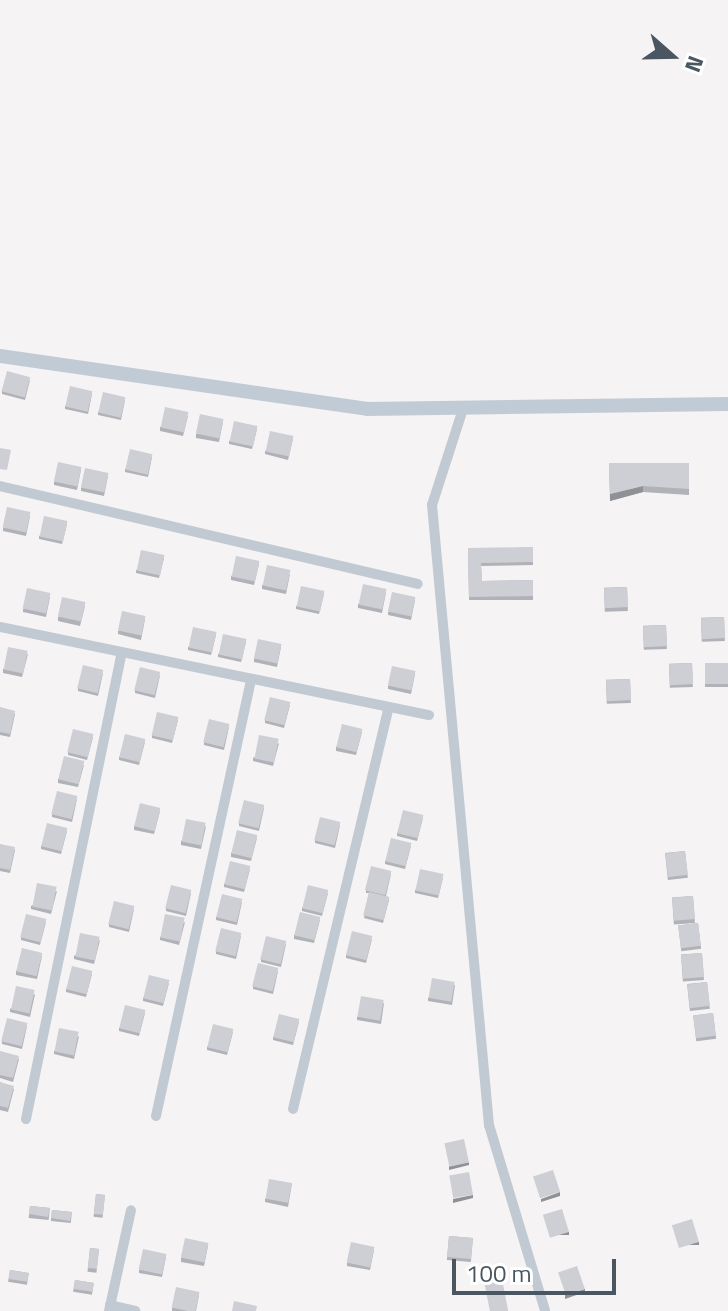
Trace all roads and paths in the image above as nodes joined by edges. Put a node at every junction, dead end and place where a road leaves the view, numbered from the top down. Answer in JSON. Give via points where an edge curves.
{"nodes":[{"id":1,"x":0,"y":356,"type":"edge"},
{"id":2,"x":728,"y":404,"type":"edge"},
{"id":3,"x":463,"y":409,"type":"junction"},
{"id":4,"x":0,"y":486,"type":"edge"},
{"id":5,"x":418,"y":584,"type":"dead end"},
{"id":6,"x":0,"y":627,"type":"edge"},
{"id":7,"x":122,"y":653,"type":"junction"},
{"id":8,"x":251,"y":679,"type":"junction"},
{"id":9,"x":389,"y":707,"type":"junction"},
{"id":10,"x":429,"y":715,"type":"dead end"},
{"id":11,"x":293,"y":1109,"type":"dead end"},
{"id":12,"x":156,"y":1116,"type":"dead end"},
{"id":13,"x":26,"y":1119,"type":"dead end"},
{"id":14,"x":131,"y":1210,"type":"dead end"},
{"id":15,"x":110,"y":1308,"type":"edge"},
{"id":16,"x":135,"y":1311,"type":"edge"},
{"id":17,"x":545,"y":1311,"type":"edge"}],
"edges":[{"from":1,"to":3,"type":"street","via":[[367,409]]},
{"from":2,"to":3,"type":"street"},
{"from":3,"to":17,"type":"street","via":[[432,505],[487,1112]]},
{"from":4,"to":5,"type":"street"},
{"from":6,"to":7,"type":"street"},
{"from":7,"to":8,"type":"street"},
{"from":7,"to":13,"type":"street"},
{"from":8,"to":9,"type":"street"},
{"from":8,"to":12,"type":"street"},
{"from":9,"to":10,"type":"street"},
{"from":9,"to":11,"type":"street"},
{"from":14,"to":15,"type":"street"},
{"from":15,"to":16,"type":"street"}]}
